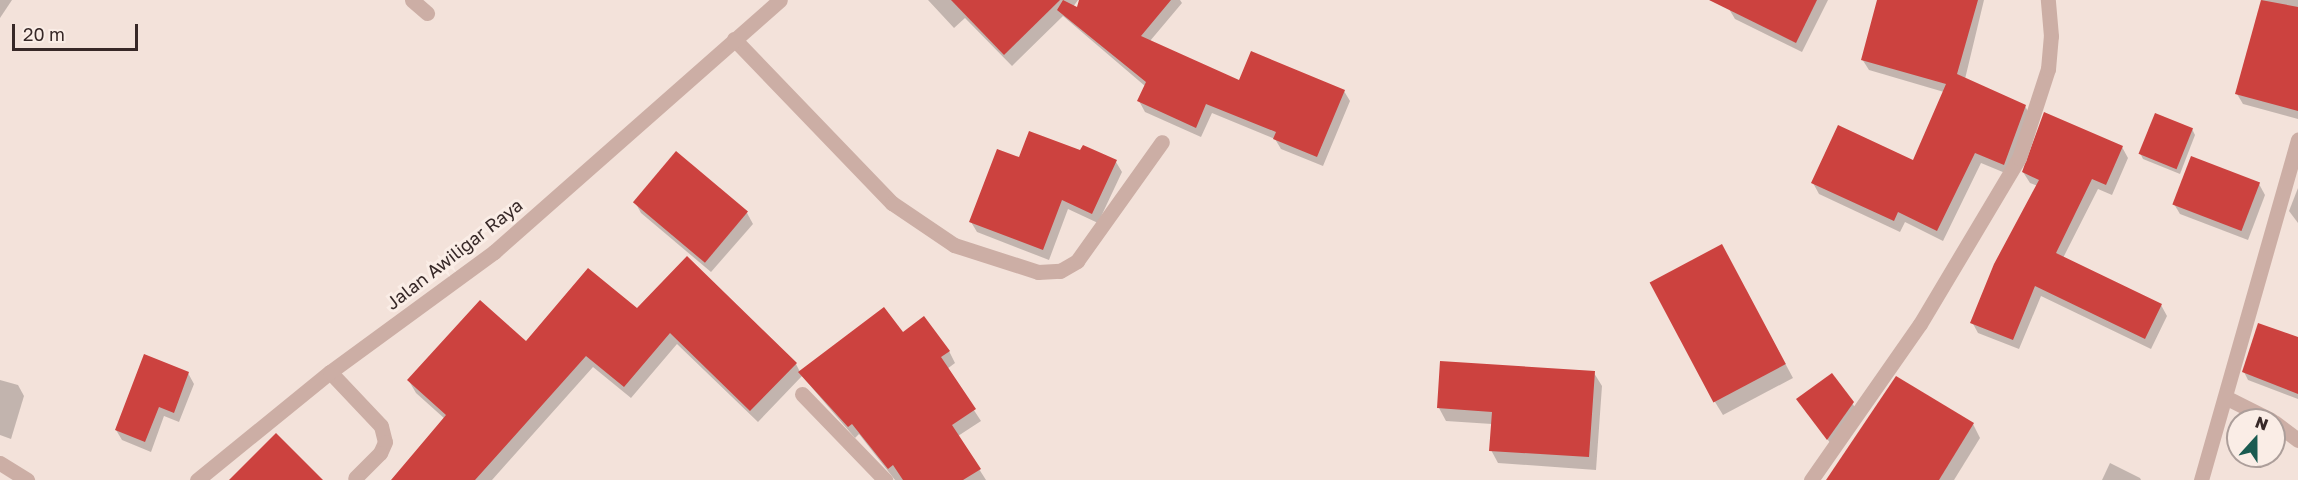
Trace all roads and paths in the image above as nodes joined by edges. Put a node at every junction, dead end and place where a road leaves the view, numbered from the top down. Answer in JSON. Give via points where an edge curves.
{"nodes":[{"id":1,"x":412,"y":0,"type":"edge"},
{"id":2,"x":780,"y":0,"type":"edge"},
{"id":3,"x":2048,"y":0,"type":"edge"},
{"id":4,"x":427,"y":13,"type":"dead end"},
{"id":5,"x":734,"y":39,"type":"junction"},
{"id":6,"x":2298,"y":140,"type":"edge"},
{"id":7,"x":1162,"y":142,"type":"dead end"},
{"id":8,"x":330,"y":372,"type":"junction"},
{"id":9,"x":802,"y":394,"type":"dead end"},
{"id":10,"x":2227,"y":398,"type":"junction"},
{"id":11,"x":2247,"y":408,"type":"edge"},
{"id":12,"x":0,"y":463,"type":"edge"},
{"id":13,"x":355,"y":478,"type":"dead end"},
{"id":14,"x":27,"y":480,"type":"edge"},
{"id":15,"x":197,"y":480,"type":"edge"},
{"id":16,"x":885,"y":480,"type":"edge"},
{"id":17,"x":1811,"y":480,"type":"edge"},
{"id":18,"x":2201,"y":480,"type":"edge"}],
"edges":[{"from":1,"to":4,"type":"street"},
{"from":2,"to":5,"type":"street","name":"Jalan Awiligar Raya"},
{"from":3,"to":17,"type":"street","via":[[2052,36],[2048,69],[2019,158],[1920,324]]},
{"from":5,"to":7,"type":"street","via":[[892,203],[954,245],[1038,272],[1060,271],[1077,261]]},
{"from":5,"to":8,"type":"street","name":"Jalan Awiligar Raya","via":[[494,252]]},
{"from":6,"to":10,"type":"street"},
{"from":8,"to":13,"type":"street","via":[[381,426],[385,442],[380,453]]},
{"from":8,"to":15,"type":"street","name":"Jalan Awiligar Raya"},
{"from":9,"to":16,"type":"street"},
{"from":10,"to":11,"type":"street"},
{"from":10,"to":18,"type":"street"},
{"from":12,"to":14,"type":"street"}]}
